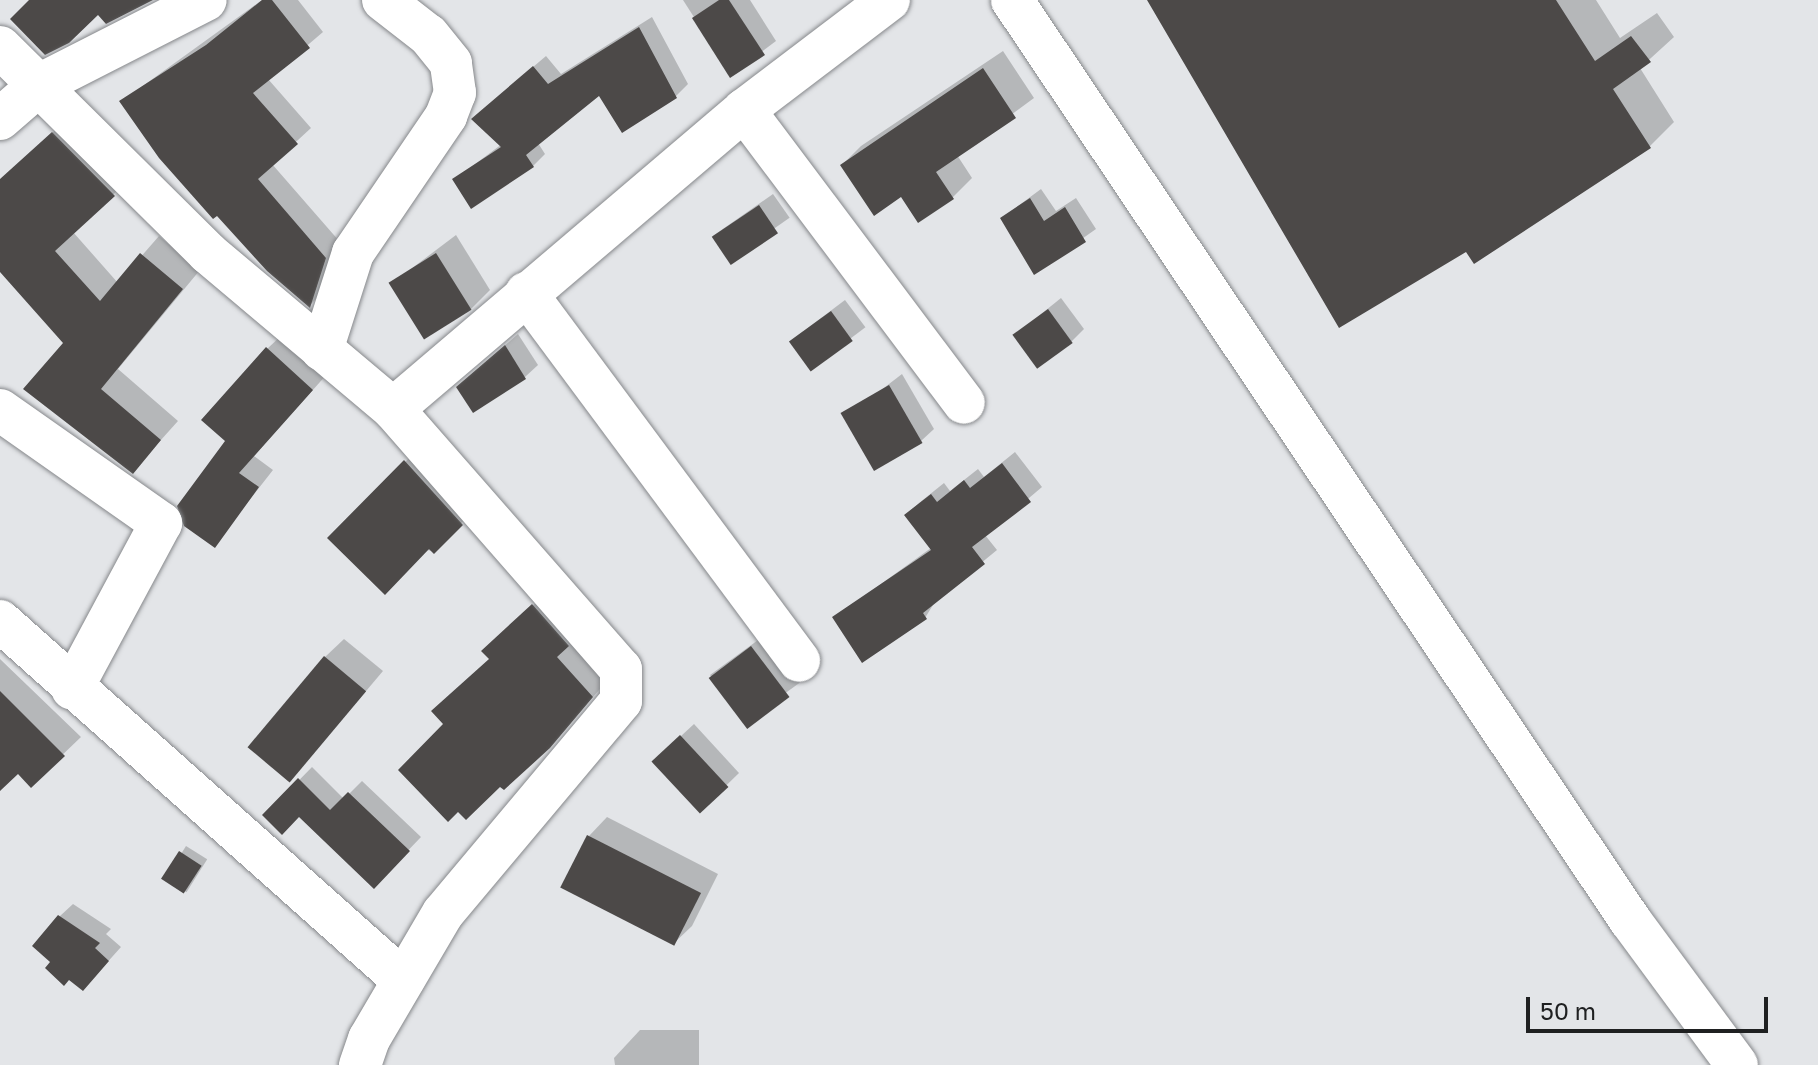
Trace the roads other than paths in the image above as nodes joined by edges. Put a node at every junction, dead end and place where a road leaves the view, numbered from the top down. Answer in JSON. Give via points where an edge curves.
{"nodes":[{"id":1,"x":206,"y":0,"type":"edge"},
{"id":2,"x":383,"y":0,"type":"edge"},
{"id":3,"x":889,"y":0,"type":"edge"},
{"id":4,"x":1012,"y":0,"type":"edge"},
{"id":5,"x":0,"y":47,"type":"edge"},
{"id":6,"x":39,"y":85,"type":"junction"},
{"id":7,"x":744,"y":110,"type":"junction"},
{"id":8,"x":0,"y":119,"type":"edge"},
{"id":9,"x":526,"y":293,"type":"junction"},
{"id":10,"x":322,"y":350,"type":"junction"},
{"id":11,"x":964,"y":403,"type":"dead end"},
{"id":12,"x":393,"y":409,"type":"junction"},
{"id":13,"x":0,"y":410,"type":"edge"},
{"id":14,"x":0,"y":621,"type":"edge"},
{"id":15,"x":799,"y":661,"type":"dead end"},
{"id":16,"x":72,"y":689,"type":"junction"},
{"id":17,"x":403,"y":980,"type":"junction"},
{"id":18,"x":360,"y":1065,"type":"edge"},
{"id":19,"x":1737,"y":1065,"type":"edge"}],
"edges":[{"from":1,"to":6,"type":"street"},
{"from":2,"to":10,"type":"street","via":[[428,35],[451,63],[455,93],[446,116],[353,253]]},
{"from":3,"to":7,"type":"street"},
{"from":4,"to":19,"type":"street","via":[[1630,920]]},
{"from":5,"to":6,"type":"street"},
{"from":6,"to":8,"type":"street"},
{"from":6,"to":10,"type":"street","via":[[208,253]]},
{"from":7,"to":9,"type":"street"},
{"from":7,"to":11,"type":"street"},
{"from":9,"to":12,"type":"street"},
{"from":9,"to":15,"type":"street"},
{"from":10,"to":12,"type":"street"},
{"from":12,"to":17,"type":"street","via":[[621,669],[625,685],[621,701],[443,913]]},
{"from":13,"to":16,"type":"street","via":[[161,523]]},
{"from":14,"to":16,"type":"street"},
{"from":16,"to":17,"type":"street"},
{"from":17,"to":18,"type":"street"}]}
